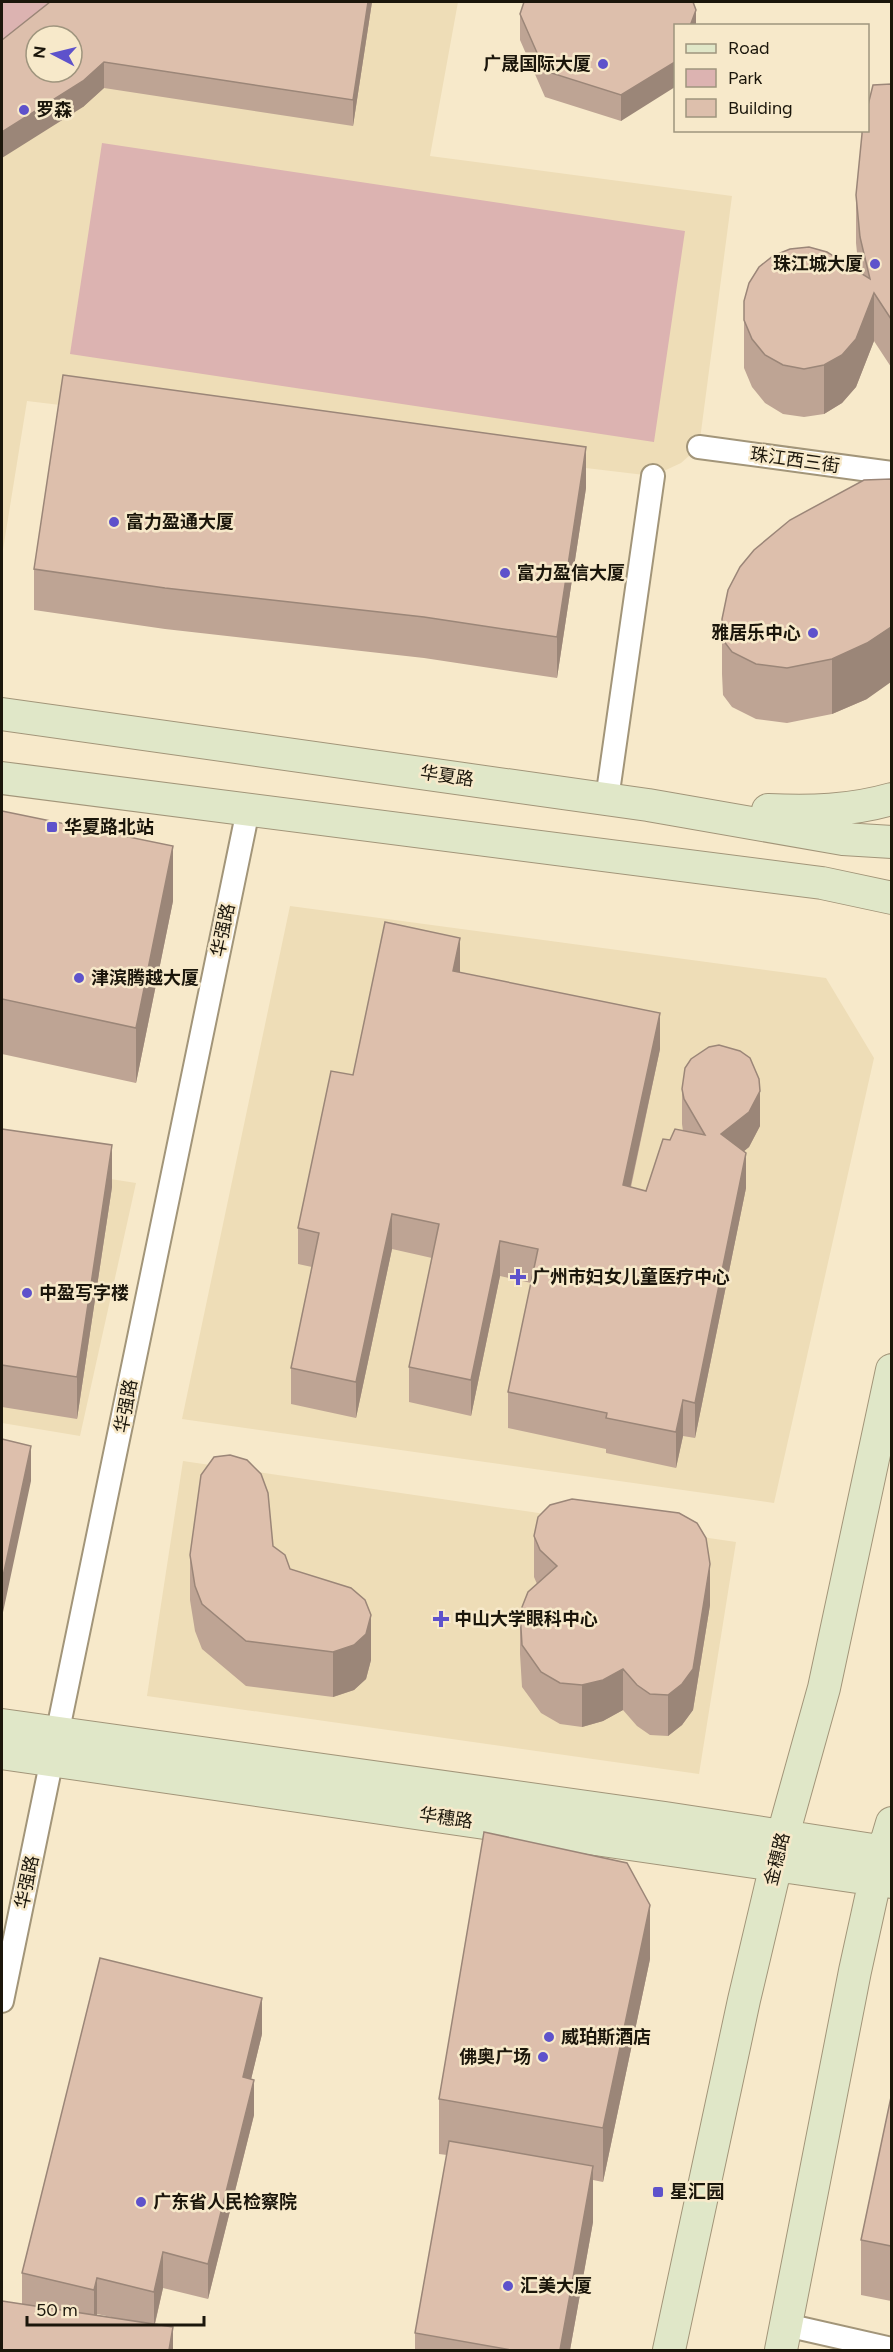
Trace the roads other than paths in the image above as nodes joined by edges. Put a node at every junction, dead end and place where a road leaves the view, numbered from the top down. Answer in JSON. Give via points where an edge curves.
{"nodes":[{"id":1,"x":699,"y":447,"type":"dead end"},
{"id":2,"x":891,"y":472,"type":"edge"},
{"id":3,"x":653,"y":477,"type":"dead end"},
{"id":4,"x":2,"y":714,"type":"edge"},
{"id":5,"x":2,"y":778,"type":"edge"},
{"id":6,"x":607,"y":799,"type":"junction"},
{"id":7,"x":891,"y":799,"type":"edge"},
{"id":8,"x":648,"y":805,"type":"junction"},
{"id":9,"x":248,"y":810,"type":"junction"},
{"id":10,"x":819,"y":835,"type":"junction"},
{"id":11,"x":891,"y":842,"type":"edge"},
{"id":12,"x":811,"y":882,"type":"junction"},
{"id":13,"x":891,"y":898,"type":"edge"},
{"id":14,"x":891,"y":1370,"type":"edge"},
{"id":15,"x":2,"y":1725,"type":"edge"},
{"id":16,"x":56,"y":1746,"type":"junction"},
{"id":17,"x":2,"y":1753,"type":"edge"},
{"id":18,"x":779,"y":1850,"type":"junction"},
{"id":19,"x":886,"y":1858,"type":"edge"},
{"id":20,"x":2,"y":2001,"type":"edge"},
{"id":21,"x":784,"y":2338,"type":"edge"},
{"id":22,"x":891,"y":2349,"type":"edge"},
{"id":23,"x":669,"y":2350,"type":"edge"}],
"edges":[{"from":1,"to":2,"type":"street","name":"珠江西三街"},
{"from":3,"to":6,"type":"street"},
{"from":4,"to":6,"type":"main road","name":"华夏路"},
{"from":5,"to":9,"type":"main road"},
{"from":6,"to":8,"type":"main road","name":"华夏路"},
{"from":7,"to":8,"type":"main road","via":[[828,812]]},
{"from":8,"to":10,"type":"main road","name":"华夏路"},
{"from":9,"to":12,"type":"main road"},
{"from":9,"to":16,"type":"street","name":"华强路"},
{"from":10,"to":11,"type":"main road","name":"华夏路"},
{"from":10,"to":12,"type":"main road"},
{"from":12,"to":13,"type":"main road"},
{"from":14,"to":18,"type":"main road","name":"金穗路","via":[[824,1688]]},
{"from":15,"to":16,"type":"main road","name":"华穗路"},
{"from":16,"to":17,"type":"main road","name":"华穗路"},
{"from":16,"to":18,"type":"main road","name":"华穗路"},
{"from":16,"to":20,"type":"street","name":"华强路"},
{"from":18,"to":19,"type":"main road","name":"华穗路"},
{"from":18,"to":23,"type":"main road","name":"金穗路"},
{"from":19,"to":21,"type":"main road","via":[[855,1971]]},
{"from":21,"to":22,"type":"street"}]}
